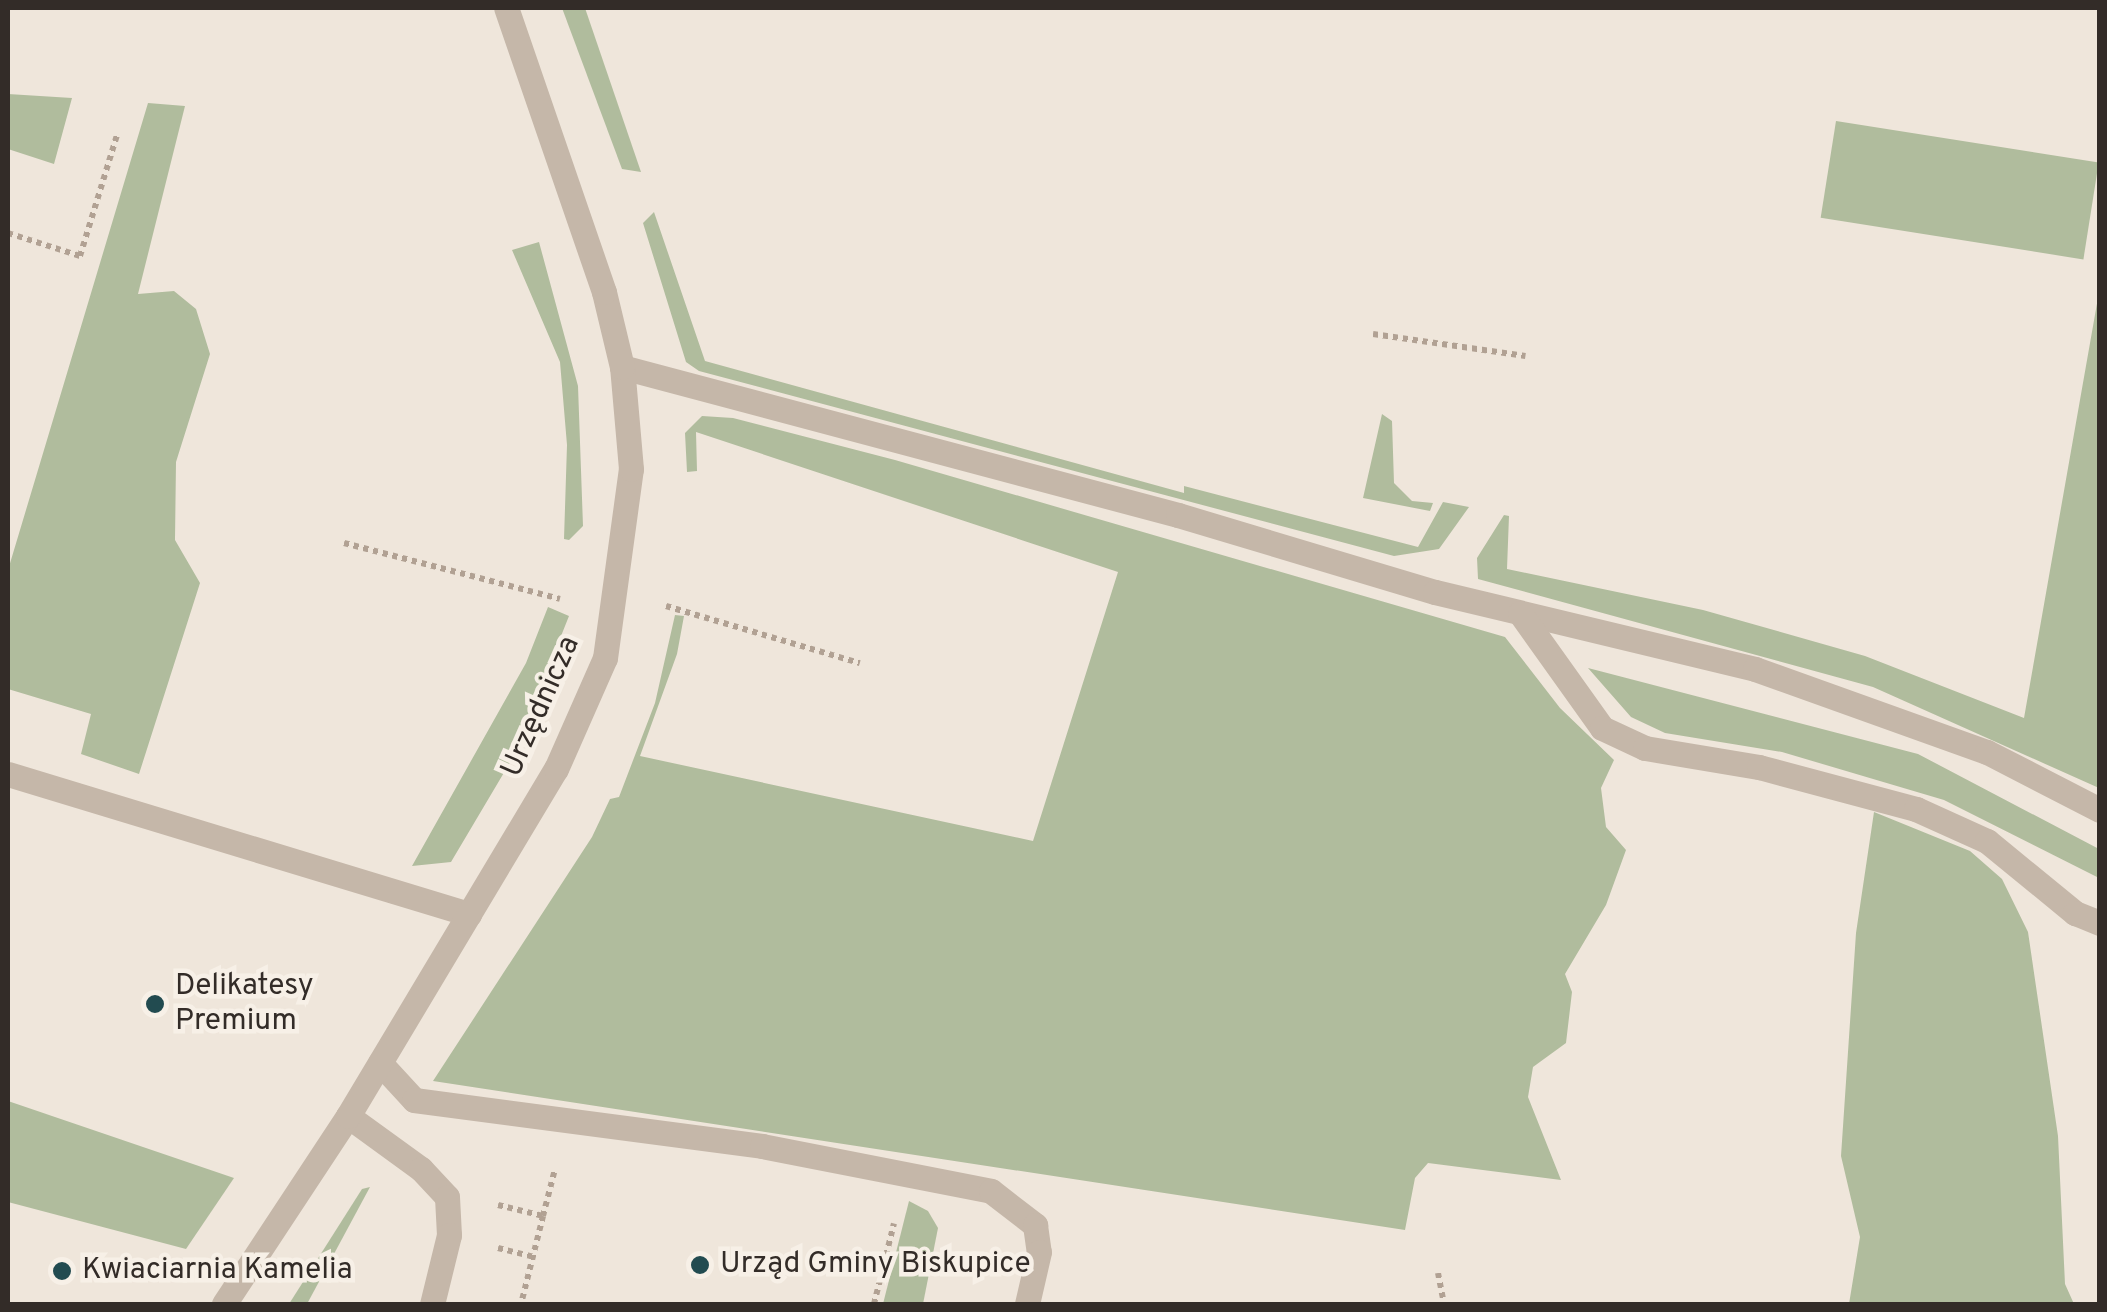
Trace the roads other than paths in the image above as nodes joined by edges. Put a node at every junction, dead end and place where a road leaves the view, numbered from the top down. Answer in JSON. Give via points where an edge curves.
{"nodes":[{"id":1,"x":506,"y":8,"type":"edge"},
{"id":2,"x":622,"y":367,"type":"junction"},
{"id":3,"x":1520,"y":613,"type":"junction"},
{"id":4,"x":8,"y":774,"type":"edge"},
{"id":5,"x":2100,"y":810,"type":"edge"},
{"id":6,"x":469,"y":914,"type":"junction"},
{"id":7,"x":2100,"y":923,"type":"edge"},
{"id":8,"x":380,"y":1063,"type":"junction"},
{"id":9,"x":348,"y":1116,"type":"junction"},
{"id":10,"x":224,"y":1304,"type":"edge"},
{"id":11,"x":432,"y":1304,"type":"edge"},
{"id":12,"x":1027,"y":1304,"type":"edge"}],
"edges":[{"from":1,"to":2,"type":"street","name":"Urzędnicza","via":[[604,292]]},
{"from":2,"to":3,"type":"street"},
{"from":2,"to":6,"type":"street","name":"Urzędnicza","via":[[632,469],[604,658],[556,769]]},
{"from":3,"to":5,"type":"street","via":[[1755,669],[1867,704],[1987,752]]},
{"from":3,"to":7,"type":"street","via":[[1602,728],[1645,748],[1759,768],[1916,809],[1987,841],[2075,913]]},
{"from":4,"to":6,"type":"street"},
{"from":6,"to":8,"type":"street","name":"Urzędnicza"},
{"from":8,"to":9,"type":"street","name":"Urzędnicza"},
{"from":8,"to":12,"type":"street","via":[[414,1100],[992,1190],[1036,1225],[1040,1252]]},
{"from":9,"to":10,"type":"street","name":"Urzędnicza"},
{"from":9,"to":11,"type":"street","via":[[421,1169],[446,1197],[449,1235]]}]}
